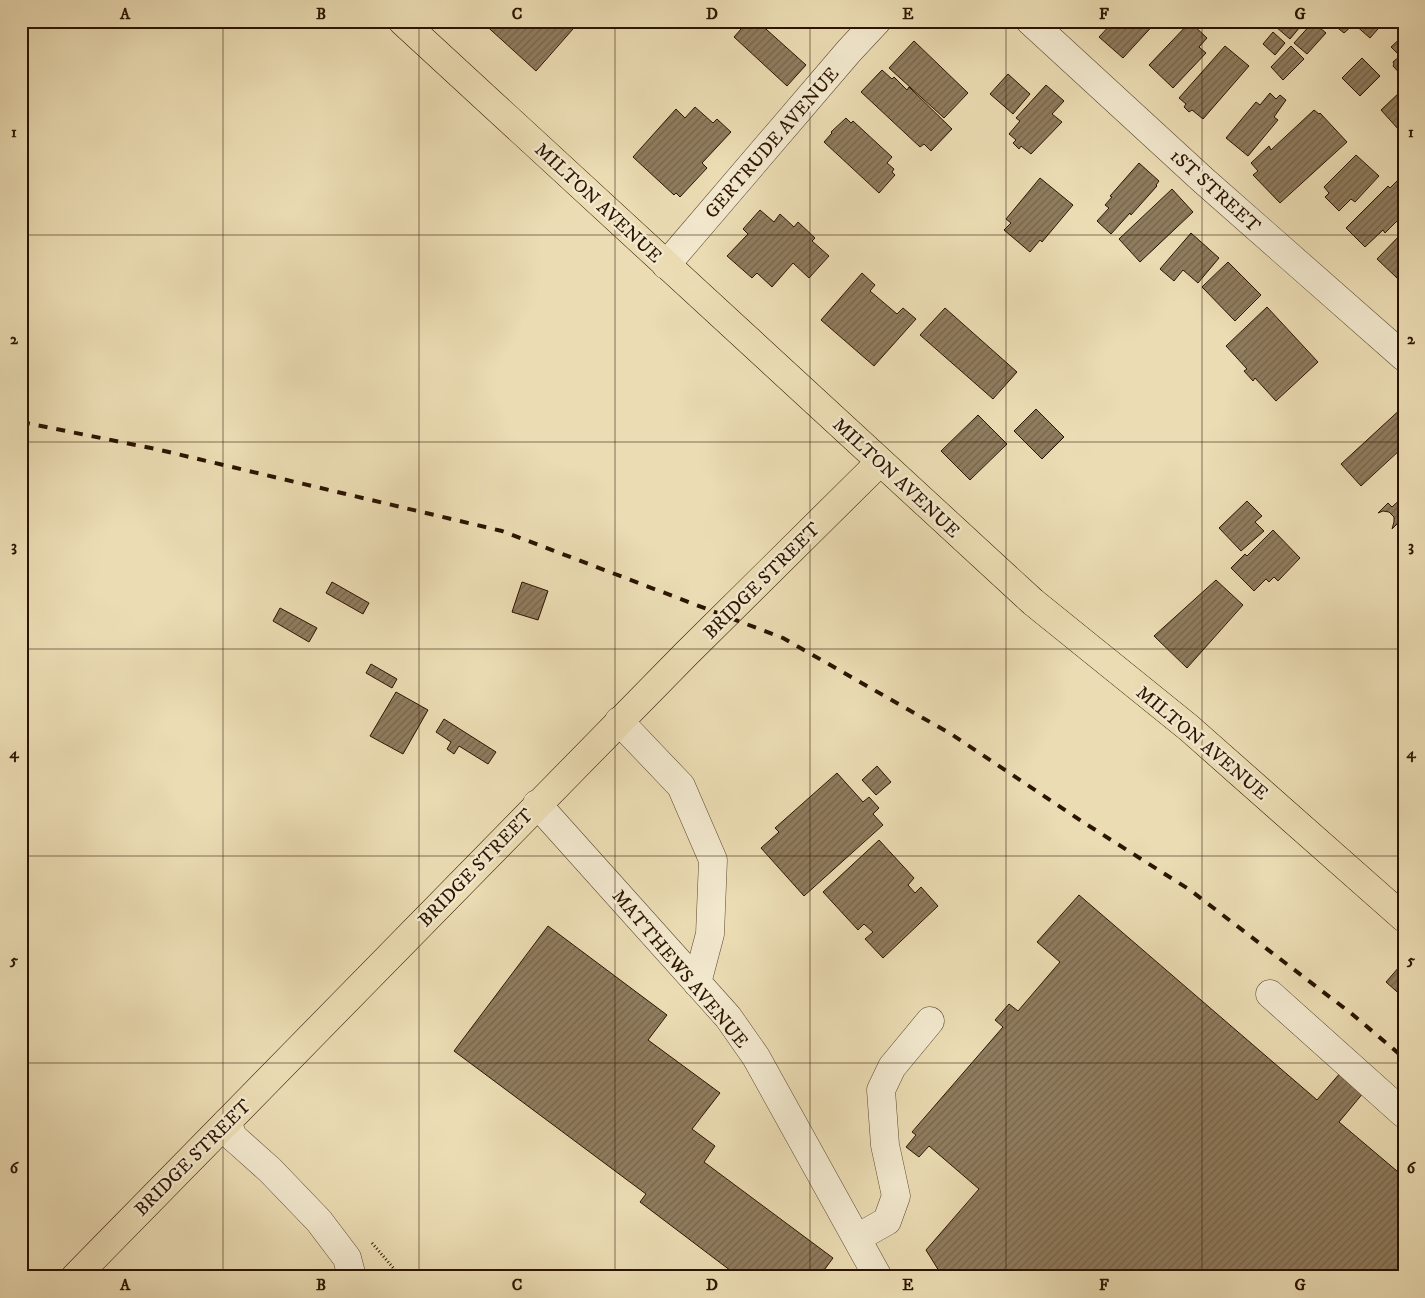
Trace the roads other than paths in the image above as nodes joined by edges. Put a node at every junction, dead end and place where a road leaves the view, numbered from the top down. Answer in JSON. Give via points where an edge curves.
{"nodes":[{"id":1,"x":402,"y":21,"type":"edge"},
{"id":2,"x":877,"y":21,"type":"edge"},
{"id":3,"x":1030,"y":21,"type":"edge"},
{"id":4,"x":666,"y":265,"type":"junction"},
{"id":5,"x":1404,"y":357,"type":"edge"},
{"id":6,"x":880,"y":462,"type":"junction"},
{"id":7,"x":619,"y":721,"type":"junction"},
{"id":8,"x":537,"y":804,"type":"junction"},
{"id":9,"x":1404,"y":918,"type":"edge"},
{"id":10,"x":697,"y":983,"type":"junction"},
{"id":11,"x":1270,"y":994,"type":"dead end"},
{"id":12,"x":930,"y":1021,"type":"dead end"},
{"id":13,"x":1404,"y":1114,"type":"edge"},
{"id":14,"x":227,"y":1122,"type":"junction"},
{"id":15,"x":857,"y":1238,"type":"junction"},
{"id":16,"x":74,"y":1277,"type":"edge"},
{"id":17,"x":352,"y":1277,"type":"edge"},
{"id":18,"x":878,"y":1277,"type":"edge"}],
"edges":[{"from":1,"to":4,"type":"main road","name":"MILTON AVENUE"},
{"from":2,"to":4,"type":"street","name":"GERTRUDE AVENUE"},
{"from":3,"to":5,"type":"street","name":"1ST STREET","via":[[1203,180]]},
{"from":4,"to":6,"type":"main road","name":"MILTON AVENUE"},
{"from":6,"to":7,"type":"main road","name":"BRIDGE STREET"},
{"from":6,"to":9,"type":"main road","name":"MILTON AVENUE","via":[[1033,602],[1189,728]]},
{"from":7,"to":8,"type":"main road","name":"BRIDGE STREET"},
{"from":7,"to":10,"type":"street","via":[[681,786],[713,860],[710,934]]},
{"from":8,"to":10,"type":"street","name":"MATTHEWS AVENUE"},
{"from":8,"to":14,"type":"main road","name":"BRIDGE STREET"},
{"from":10,"to":15,"type":"street","name":"MATTHEWS AVENUE","via":[[728,1017],[756,1057]]},
{"from":11,"to":13,"type":"street"},
{"from":12,"to":15,"type":"street","via":[[892,1067],[881,1090],[886,1146],[896,1196],[887,1221]]},
{"from":14,"to":16,"type":"main road","name":"BRIDGE STREET"},
{"from":14,"to":17,"type":"street","via":[[233,1137],[319,1221],[347,1258]]},
{"from":15,"to":18,"type":"street","name":"MATTHEWS AVENUE"}]}
